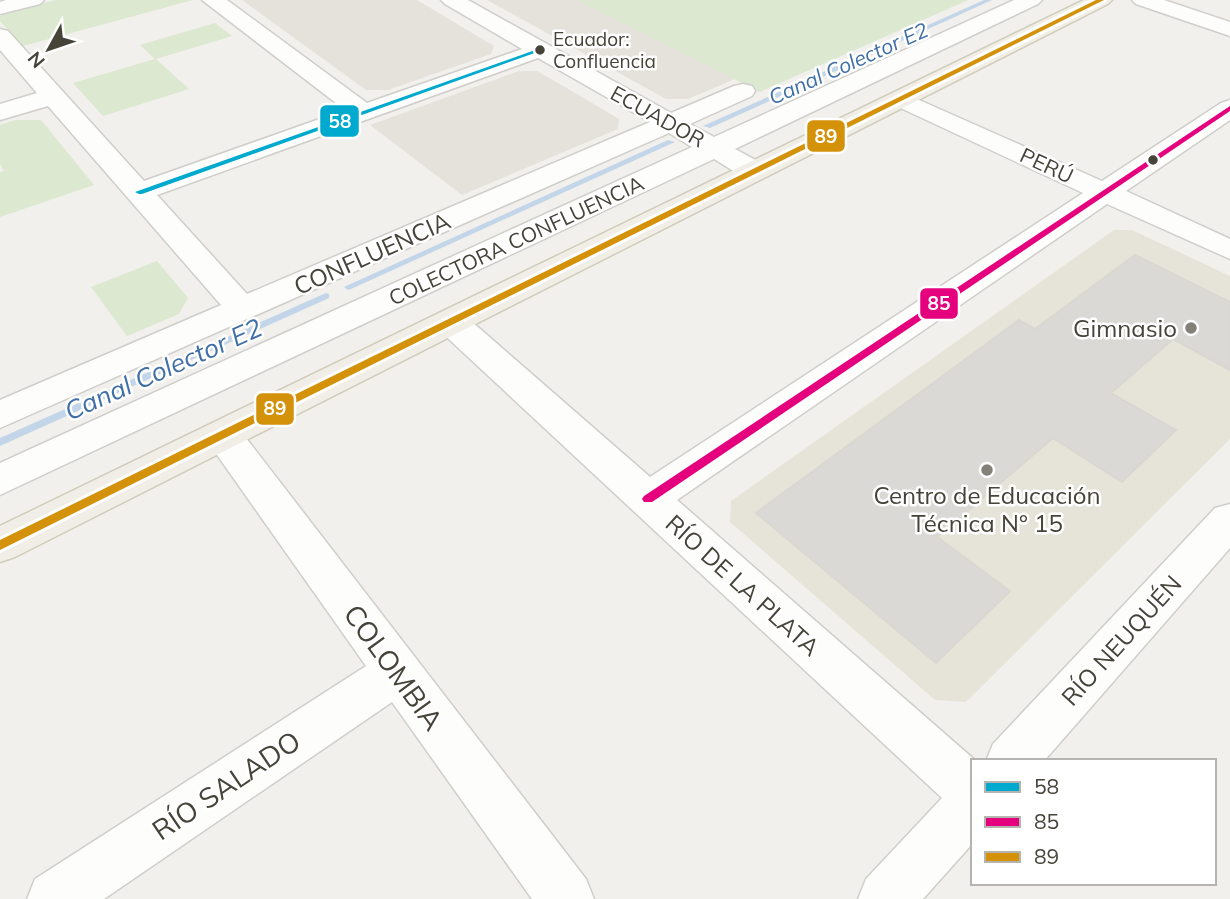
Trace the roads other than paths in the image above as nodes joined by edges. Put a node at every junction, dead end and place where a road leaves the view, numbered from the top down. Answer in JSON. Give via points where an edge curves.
{"nodes":[{"id":1,"x":33,"y":0,"type":"edge"},
{"id":2,"x":212,"y":0,"type":"edge"},
{"id":3,"x":452,"y":0,"type":"edge"},
{"id":4,"x":1031,"y":0,"type":"edge"},
{"id":5,"x":1101,"y":0,"type":"edge"},
{"id":6,"x":1143,"y":0,"type":"edge"},
{"id":7,"x":0,"y":8,"type":"edge"},
{"id":8,"x":1230,"y":29,"type":"edge"},
{"id":9,"x":0,"y":36,"type":"edge"},
{"id":10,"x":540,"y":50,"type":"junction"},
{"id":11,"x":743,"y":91,"type":"dead end"},
{"id":12,"x":54,"y":96,"type":"junction"},
{"id":13,"x":901,"y":99,"type":"junction"},
{"id":14,"x":1230,"y":108,"type":"edge"},
{"id":15,"x":0,"y":112,"type":"edge"},
{"id":16,"x":363,"y":112,"type":"junction"},
{"id":17,"x":670,"y":123,"type":"junction"},
{"id":18,"x":714,"y":148,"type":"junction"},
{"id":19,"x":755,"y":171,"type":"junction"},
{"id":20,"x":139,"y":192,"type":"junction"},
{"id":21,"x":1105,"y":192,"type":"junction"},
{"id":22,"x":1230,"y":250,"type":"edge"},
{"id":23,"x":320,"y":275,"type":"junction"},
{"id":24,"x":242,"y":309,"type":"junction"},
{"id":25,"x":358,"y":313,"type":"junction"},
{"id":26,"x":451,"y":321,"type":"junction"},
{"id":27,"x":0,"y":415,"type":"edge"},
{"id":28,"x":223,"y":435,"type":"junction"},
{"id":29,"x":0,"y":480,"type":"edge"},
{"id":30,"x":648,"y":499,"type":"junction"},
{"id":31,"x":1230,"y":520,"type":"edge"},
{"id":32,"x":0,"y":545,"type":"edge"},
{"id":33,"x":398,"y":671,"type":"junction"},
{"id":34,"x":1013,"y":759,"type":"edge"},
{"id":35,"x":971,"y":790,"type":"edge"},
{"id":36,"x":971,"y":805,"type":"edge"},
{"id":37,"x":55,"y":899,"type":"edge"},
{"id":38,"x":566,"y":899,"type":"edge"},
{"id":39,"x":886,"y":899,"type":"edge"}],
"edges":[{"from":1,"to":7,"type":"street"},
{"from":2,"to":16,"type":"street"},
{"from":3,"to":10,"type":"street","name":"ECUADOR"},
{"from":4,"to":18,"type":"street","name":"COLECTORA CONFLUENCIA"},
{"from":5,"to":13,"type":"main road"},
{"from":6,"to":8,"type":"street"},
{"from":9,"to":12,"type":"street"},
{"from":10,"to":16,"type":"street"},
{"from":10,"to":17,"type":"street","name":"ECUADOR"},
{"from":11,"to":17,"type":"street","name":"CONFLUENCIA"},
{"from":12,"to":15,"type":"street"},
{"from":12,"to":20,"type":"street"},
{"from":13,"to":19,"type":"main road"},
{"from":13,"to":21,"type":"street","name":"PERÚ"},
{"from":14,"to":21,"type":"street"},
{"from":16,"to":20,"type":"street"},
{"from":17,"to":18,"type":"street","name":"ECUADOR"},
{"from":17,"to":23,"type":"street","name":"CONFLUENCIA"},
{"from":18,"to":19,"type":"street","name":"ECUADOR"},
{"from":18,"to":25,"type":"street","name":"COLECTORA CONFLUENCIA"},
{"from":19,"to":26,"type":"main road"},
{"from":20,"to":24,"type":"street"},
{"from":21,"to":22,"type":"street","name":"PERÚ"},
{"from":21,"to":30,"type":"street"},
{"from":23,"to":24,"type":"street","name":"CONFLUENCIA"},
{"from":23,"to":25,"type":"street"},
{"from":24,"to":27,"type":"street","name":"CONFLUENCIA"},
{"from":25,"to":29,"type":"street","name":"COLECTORA CONFLUENCIA"},
{"from":26,"to":28,"type":"main road"},
{"from":26,"to":30,"type":"street","name":"RÍO DE LA PLATA"},
{"from":28,"to":32,"type":"main road"},
{"from":28,"to":33,"type":"street","name":"COLOMBIA"},
{"from":30,"to":35,"type":"street","name":"RÍO DE LA PLATA"},
{"from":31,"to":34,"type":"street","name":"RÍO NEUQUÉN"},
{"from":33,"to":37,"type":"street","name":"RÍO SALADO"},
{"from":33,"to":38,"type":"street","name":"COLOMBIA"},
{"from":36,"to":39,"type":"street"}]}
